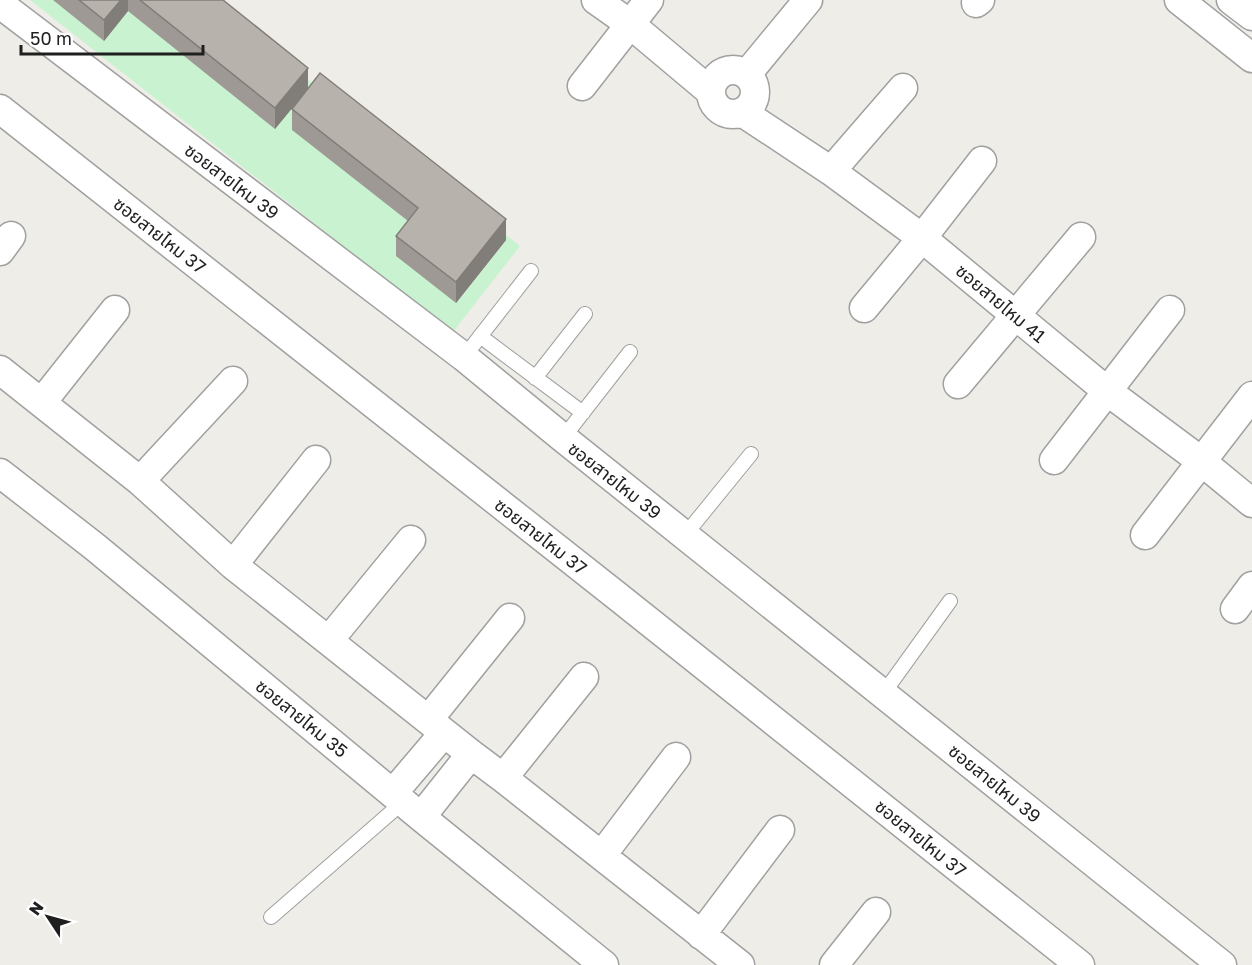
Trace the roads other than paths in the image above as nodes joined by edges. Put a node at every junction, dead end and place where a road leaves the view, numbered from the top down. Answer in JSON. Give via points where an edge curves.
{"nodes":[{"id":1,"x":596,"y":0,"type":"edge"},
{"id":2,"x":649,"y":0,"type":"edge"},
{"id":3,"x":808,"y":0,"type":"edge"},
{"id":4,"x":1179,"y":0,"type":"edge"},
{"id":5,"x":1231,"y":0,"type":"edge"},
{"id":6,"x":0,"y":4,"type":"edge"},
{"id":7,"x":1252,"y":16,"type":"edge"},
{"id":8,"x":630,"y":24,"type":"junction"},
{"id":9,"x":1252,"y":58,"type":"edge"},
{"id":10,"x":747,"y":74,"type":"junction"},
{"id":11,"x":582,"y":86,"type":"dead end"},
{"id":12,"x":903,"y":88,"type":"dead end"},
{"id":13,"x":711,"y":92,"type":"junction"},
{"id":14,"x":0,"y":109,"type":"edge"},
{"id":15,"x":742,"y":112,"type":"junction"},
{"id":16,"x":982,"y":161,"type":"dead end"},
{"id":17,"x":831,"y":171,"type":"junction"},
{"id":18,"x":1081,"y":237,"type":"dead end"},
{"id":19,"x":922,"y":238,"type":"junction"},
{"id":20,"x":531,"y":271,"type":"dead end"},
{"id":21,"x":864,"y":308,"type":"dead end"},
{"id":22,"x":115,"y":310,"type":"dead end"},
{"id":23,"x":1170,"y":310,"type":"dead end"},
{"id":24,"x":585,"y":314,"type":"dead end"},
{"id":25,"x":1015,"y":315,"type":"junction"},
{"id":26,"x":472,"y":347,"type":"junction"},
{"id":27,"x":630,"y":352,"type":"dead end"},
{"id":28,"x":0,"y":370,"type":"edge"},
{"id":29,"x":535,"y":378,"type":"junction"},
{"id":30,"x":233,"y":381,"type":"dead end"},
{"id":31,"x":958,"y":384,"type":"dead end"},
{"id":32,"x":1107,"y":392,"type":"junction"},
{"id":33,"x":1252,"y":396,"type":"edge"},
{"id":34,"x":42,"y":402,"type":"junction"},
{"id":35,"x":583,"y":413,"type":"junction"},
{"id":36,"x":563,"y":438,"type":"junction"},
{"id":37,"x":751,"y":454,"type":"dead end"},
{"id":38,"x":1054,"y":459,"type":"dead end"},
{"id":39,"x":316,"y":460,"type":"dead end"},
{"id":40,"x":1201,"y":460,"type":"junction"},
{"id":41,"x":0,"y":473,"type":"edge"},
{"id":42,"x":140,"y":481,"type":"junction"},
{"id":43,"x":1252,"y":503,"type":"edge"},
{"id":44,"x":685,"y":535,"type":"junction"},
{"id":45,"x":1145,"y":535,"type":"dead end"},
{"id":46,"x":411,"y":540,"type":"dead end"},
{"id":47,"x":233,"y":565,"type":"junction"},
{"id":48,"x":1252,"y":586,"type":"edge"},
{"id":49,"x":950,"y":601,"type":"dead end"},
{"id":50,"x":1235,"y":609,"type":"dead end"},
{"id":51,"x":510,"y":618,"type":"dead end"},
{"id":52,"x":329,"y":640,"type":"junction"},
{"id":53,"x":584,"y":677,"type":"dead end"},
{"id":54,"x":883,"y":694,"type":"junction"},
{"id":55,"x":436,"y":726,"type":"junction"},
{"id":56,"x":471,"y":754,"type":"junction"},
{"id":57,"x":676,"y":757,"type":"dead end"},
{"id":58,"x":503,"y":778,"type":"junction"},
{"id":59,"x":406,"y":804,"type":"junction"},
{"id":60,"x":780,"y":830,"type":"dead end"},
{"id":61,"x":602,"y":855,"type":"junction"},
{"id":62,"x":876,"y":912,"type":"dead end"},
{"id":63,"x":271,"y":917,"type":"dead end"},
{"id":64,"x":701,"y":934,"type":"junction"},
{"id":65,"x":604,"y":965,"type":"edge"},
{"id":66,"x":740,"y":965,"type":"edge"},
{"id":67,"x":834,"y":965,"type":"edge"},
{"id":68,"x":1080,"y":965,"type":"edge"},
{"id":69,"x":1222,"y":965,"type":"edge"}],
"edges":[{"from":1,"to":8,"type":"street"},
{"from":2,"to":8,"type":"street"},
{"from":3,"to":10,"type":"street"},
{"from":4,"to":9,"type":"street"},
{"from":5,"to":7,"type":"street"},
{"from":6,"to":26,"type":"street","name":"ซอยสายไหม 39"},
{"from":8,"to":11,"type":"street"},
{"from":8,"to":13,"type":"street"},
{"from":10,"to":13,"type":"street","via":[[723,72],[712,84]]},
{"from":10,"to":15,"type":"street","via":[[755,94],[753,102]]},
{"from":12,"to":17,"type":"street"},
{"from":13,"to":15,"type":"street","via":[[721,111]]},
{"from":14,"to":68,"type":"street","name":"ซอยสายไหม 37"},
{"from":15,"to":17,"type":"street","name":"ซอยสายไหม 41"},
{"from":16,"to":19,"type":"street"},
{"from":17,"to":19,"type":"street","name":"ซอยสายไหม 41"},
{"from":18,"to":25,"type":"street"},
{"from":19,"to":21,"type":"street"},
{"from":19,"to":25,"type":"street","name":"ซอยสายไหม 41"},
{"from":20,"to":26,"type":"lane"},
{"from":22,"to":34,"type":"street"},
{"from":23,"to":32,"type":"street"},
{"from":24,"to":29,"type":"lane"},
{"from":25,"to":31,"type":"street"},
{"from":25,"to":32,"type":"street","name":"ซอยสายไหม 41"},
{"from":26,"to":29,"type":"lane"},
{"from":26,"to":36,"type":"street","name":"ซอยสายไหม 39"},
{"from":27,"to":35,"type":"lane"},
{"from":28,"to":34,"type":"street"},
{"from":29,"to":35,"type":"lane"},
{"from":30,"to":42,"type":"street"},
{"from":32,"to":38,"type":"street"},
{"from":32,"to":40,"type":"street","name":"ซอยสายไหม 41"},
{"from":33,"to":40,"type":"street"},
{"from":34,"to":42,"type":"street"},
{"from":35,"to":36,"type":"lane"},
{"from":36,"to":44,"type":"street","name":"ซอยสายไหม 39"},
{"from":37,"to":44,"type":"lane"},
{"from":39,"to":47,"type":"street"},
{"from":40,"to":43,"type":"street","name":"ซอยสายไหม 41"},
{"from":40,"to":45,"type":"street"},
{"from":41,"to":59,"type":"street","name":"ซอยสายไหม 35"},
{"from":42,"to":47,"type":"street"},
{"from":44,"to":54,"type":"street","name":"ซอยสายไหม 39"},
{"from":46,"to":52,"type":"street"},
{"from":47,"to":52,"type":"street"},
{"from":48,"to":50,"type":"street"},
{"from":49,"to":54,"type":"lane"},
{"from":51,"to":55,"type":"street"},
{"from":52,"to":55,"type":"street"},
{"from":53,"to":58,"type":"street"},
{"from":54,"to":69,"type":"street","name":"ซอยสายไหม 39"},
{"from":55,"to":56,"type":"street"},
{"from":55,"to":59,"type":"street"},
{"from":56,"to":58,"type":"street"},
{"from":56,"to":59,"type":"street"},
{"from":57,"to":61,"type":"street"},
{"from":58,"to":61,"type":"street"},
{"from":59,"to":63,"type":"lane"},
{"from":59,"to":65,"type":"street","name":"ซอยสายไหม 35"},
{"from":60,"to":64,"type":"street"},
{"from":61,"to":64,"type":"street"},
{"from":62,"to":67,"type":"street"},
{"from":64,"to":66,"type":"street"}]}
